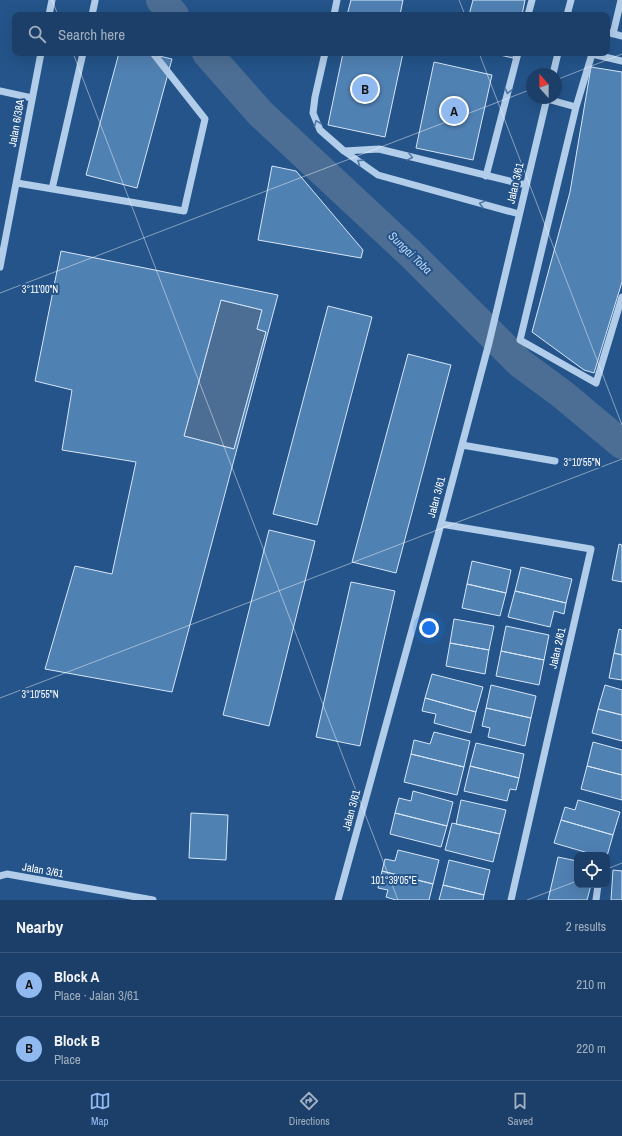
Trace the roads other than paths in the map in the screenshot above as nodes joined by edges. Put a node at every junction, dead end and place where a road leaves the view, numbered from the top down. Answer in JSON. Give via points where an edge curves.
{"nodes":[{"id":1,"x":52,"y":0,"type":"edge"},
{"id":2,"x":337,"y":0,"type":"edge"},
{"id":3,"x":532,"y":0,"type":"edge"},
{"id":4,"x":571,"y":0,"type":"edge"},
{"id":5,"x":621,"y":0,"type":"edge"},
{"id":6,"x":96,"y":1,"type":"edge"},
{"id":7,"x":50,"y":12,"type":"edge"},
{"id":8,"x":93,"y":12,"type":"edge"},
{"id":9,"x":335,"y":12,"type":"edge"},
{"id":10,"x":529,"y":12,"type":"edge"},
{"id":11,"x":568,"y":12,"type":"edge"},
{"id":12,"x":610,"y":33,"type":"edge"},
{"id":13,"x":622,"y":36,"type":"edge"},
{"id":14,"x":40,"y":56,"type":"edge"},
{"id":15,"x":83,"y":56,"type":"edge"},
{"id":16,"x":155,"y":56,"type":"edge"},
{"id":17,"x":324,"y":56,"type":"edge"},
{"id":18,"x":517,"y":56,"type":"edge"},
{"id":19,"x":557,"y":56,"type":"edge"},
{"id":20,"x":591,"y":56,"type":"edge"},
{"id":21,"x":601,"y":56,"type":"edge"},
{"id":22,"x":622,"y":61,"type":"edge"},
{"id":23,"x":554,"y":68,"type":"edge"},
{"id":24,"x":0,"y":91,"type":"edge"},
{"id":25,"x":32,"y":98,"type":"junction"},
{"id":26,"x":562,"y":103,"type":"edge"},
{"id":27,"x":546,"y":104,"type":"edge"},
{"id":28,"x":576,"y":107,"type":"junction"},
{"id":29,"x":344,"y":151,"type":"junction"},
{"id":30,"x":486,"y":176,"type":"junction"},
{"id":31,"x":17,"y":183,"type":"junction"},
{"id":32,"x":526,"y":185,"type":"junction"},
{"id":33,"x":52,"y":189,"type":"junction"},
{"id":34,"x":519,"y":214,"type":"junction"},
{"id":35,"x":0,"y":267,"type":"edge"},
{"id":36,"x":622,"y":297,"type":"edge"},
{"id":37,"x":462,"y":445,"type":"junction"},
{"id":38,"x":555,"y":461,"type":"dead end"},
{"id":39,"x":441,"y":524,"type":"junction"},
{"id":40,"x":0,"y":876,"type":"edge"},
{"id":41,"x":598,"y":888,"type":"edge"},
{"id":42,"x":154,"y":900,"type":"edge"},
{"id":43,"x":338,"y":900,"type":"edge"},
{"id":44,"x":511,"y":900,"type":"edge"},
{"id":45,"x":596,"y":900,"type":"edge"}],
"edges":[{"from":1,"to":7,"type":"street"},
{"from":2,"to":9,"type":"street"},
{"from":3,"to":10,"type":"street"},
{"from":4,"to":11,"type":"street"},
{"from":5,"to":12,"type":"street"},
{"from":6,"to":8,"type":"street"},
{"from":12,"to":13,"type":"street"},
{"from":14,"to":25,"type":"street","name":"Jalan 6/38A"},
{"from":15,"to":33,"type":"street"},
{"from":16,"to":33,"type":"street","via":[[206,119],[184,211]]},
{"from":29,"to":17,"type":"street","one_way":true,"via":[[320,130],[314,113]]},
{"from":18,"to":30,"type":"street","one_way":true},
{"from":19,"to":23,"type":"street"},
{"from":20,"to":28,"type":"street"},
{"from":21,"to":22,"type":"street"},
{"from":24,"to":25,"type":"street"},
{"from":25,"to":31,"type":"street","name":"Jalan 6/38A"},
{"from":26,"to":28,"type":"street"},
{"from":27,"to":32,"type":"street","name":"Jalan 3/61"},
{"from":28,"to":36,"type":"street","via":[[520,340],[596,383]]},
{"from":29,"to":30,"type":"street","one_way":true,"via":[[380,149]]},
{"from":34,"to":29,"type":"street","one_way":true,"via":[[378,175]]},
{"from":30,"to":32,"type":"street"},
{"from":31,"to":33,"type":"street"},
{"from":31,"to":35,"type":"street","name":"Jalan 6/38A"},
{"from":32,"to":34,"type":"street","name":"Jalan 3/61"},
{"from":34,"to":37,"type":"street","name":"Jalan 3/61"},
{"from":37,"to":38,"type":"street"},
{"from":37,"to":39,"type":"street","name":"Jalan 3/61"},
{"from":39,"to":43,"type":"street","name":"Jalan 3/61"},
{"from":39,"to":44,"type":"street","name":"Jalan 2/61","via":[[591,549]]},
{"from":40,"to":42,"type":"street","name":"Jalan 3/61","via":[[7,874]]},
{"from":41,"to":45,"type":"street"}]}
